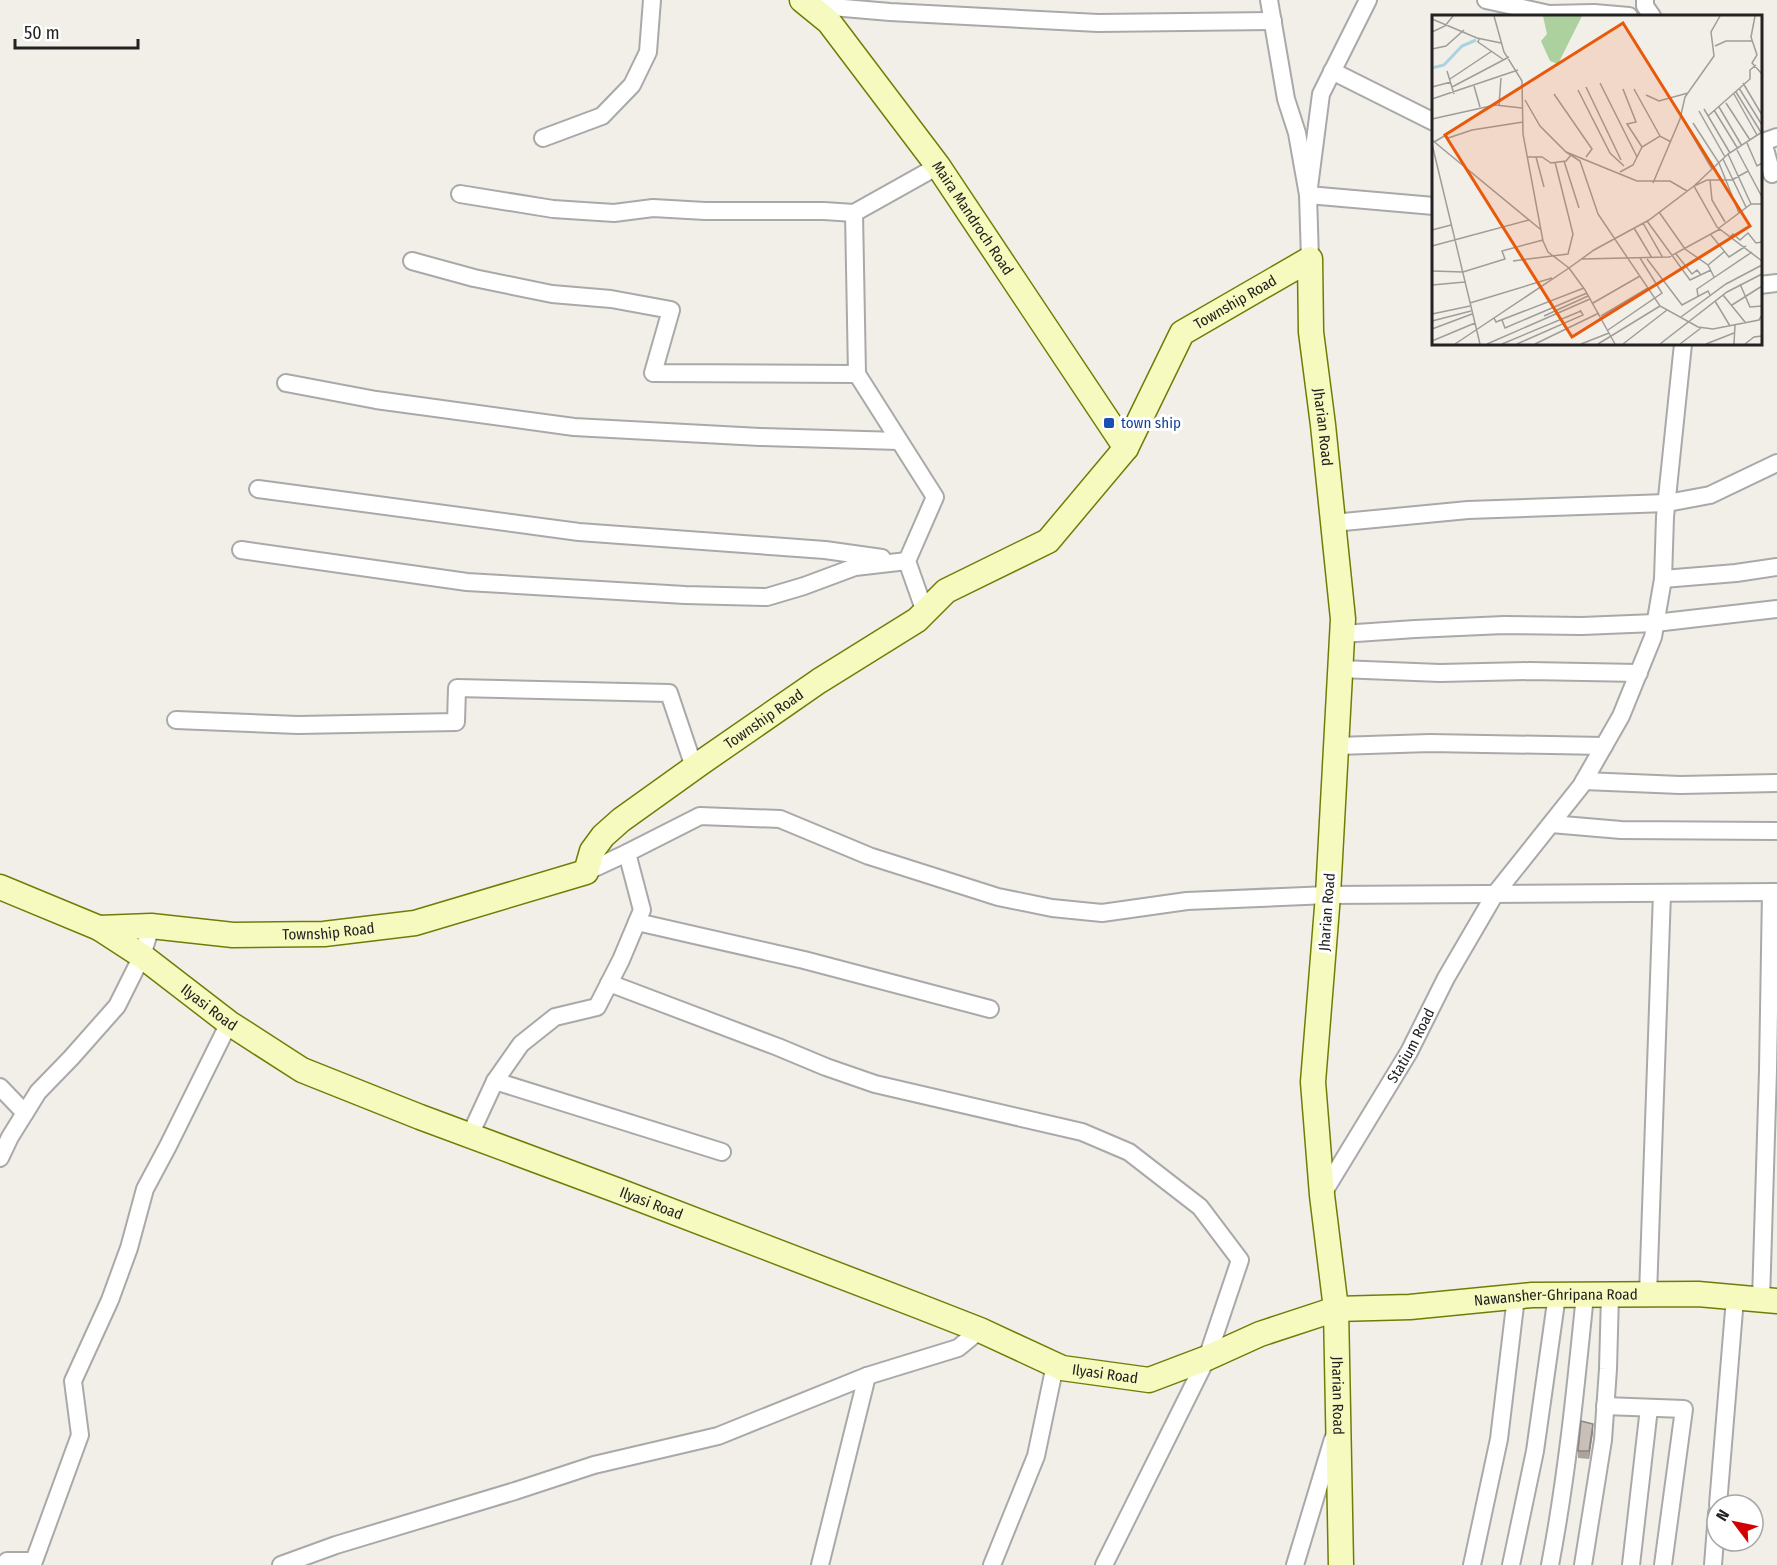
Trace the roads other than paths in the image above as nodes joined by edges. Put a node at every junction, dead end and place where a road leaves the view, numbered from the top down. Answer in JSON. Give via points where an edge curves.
{"nodes":[{"id":1,"x":652,"y":0,"type":"edge"},
{"id":2,"x":1269,"y":0,"type":"edge"},
{"id":3,"x":1368,"y":0,"type":"edge"},
{"id":4,"x":1486,"y":0,"type":"edge"},
{"id":5,"x":1645,"y":0,"type":"edge"},
{"id":6,"x":805,"y":2,"type":"edge"},
{"id":7,"x":1617,"y":15,"type":"edge"},
{"id":8,"x":1651,"y":15,"type":"edge"},
{"id":9,"x":1273,"y":21,"type":"junction"},
{"id":10,"x":1332,"y":71,"type":"junction"},
{"id":11,"x":1432,"y":121,"type":"edge"},
{"id":12,"x":1777,"y":137,"type":"edge"},
{"id":13,"x":543,"y":138,"type":"dead end"},
{"id":14,"x":938,"y":166,"type":"junction"},
{"id":15,"x":1770,"y":174,"type":"edge"},
{"id":16,"x":460,"y":194,"type":"dead end"},
{"id":17,"x":1308,"y":195,"type":"junction"},
{"id":18,"x":1432,"y":206,"type":"edge"},
{"id":19,"x":854,"y":213,"type":"junction"},
{"id":20,"x":1310,"y":259,"type":"junction"},
{"id":21,"x":412,"y":261,"type":"dead end"},
{"id":22,"x":1777,"y":282,"type":"edge"},
{"id":23,"x":1762,"y":285,"type":"edge"},
{"id":24,"x":1683,"y":345,"type":"edge"},
{"id":25,"x":857,"y":374,"type":"junction"},
{"id":26,"x":286,"y":382,"type":"dead end"},
{"id":27,"x":899,"y":441,"type":"junction"},
{"id":28,"x":1126,"y":448,"type":"junction"},
{"id":29,"x":1777,"y":463,"type":"edge"},
{"id":30,"x":258,"y":489,"type":"dead end"},
{"id":31,"x":1667,"y":503,"type":"junction"},
{"id":32,"x":1333,"y":523,"type":"junction"},
{"id":33,"x":242,"y":550,"type":"dead end"},
{"id":34,"x":907,"y":561,"type":"junction"},
{"id":35,"x":1777,"y":567,"type":"edge"},
{"id":36,"x":1663,"y":579,"type":"junction"},
{"id":37,"x":1777,"y":609,"type":"edge"},
{"id":38,"x":925,"y":612,"type":"junction"},
{"id":39,"x":1655,"y":623,"type":"junction"},
{"id":40,"x":1342,"y":634,"type":"junction"},
{"id":41,"x":1340,"y":669,"type":"junction"},
{"id":42,"x":1638,"y":673,"type":"junction"},
{"id":43,"x":176,"y":720,"type":"dead end"},
{"id":44,"x":1337,"y":746,"type":"junction"},
{"id":45,"x":1604,"y":746,"type":"junction"},
{"id":46,"x":694,"y":767,"type":"junction"},
{"id":47,"x":1584,"y":781,"type":"junction"},
{"id":48,"x":1777,"y":783,"type":"edge"},
{"id":49,"x":1551,"y":824,"type":"junction"},
{"id":50,"x":1777,"y":831,"type":"edge"},
{"id":51,"x":627,"y":853,"type":"junction"},
{"id":52,"x":585,"y":872,"type":"junction"},
{"id":53,"x":0,"y":886,"type":"edge"},
{"id":54,"x":1774,"y":892,"type":"edge"},
{"id":55,"x":1662,"y":893,"type":"junction"},
{"id":56,"x":1495,"y":894,"type":"junction"},
{"id":57,"x":1328,"y":895,"type":"junction"},
{"id":58,"x":637,"y":921,"type":"junction"},
{"id":59,"x":151,"y":926,"type":"junction"},
{"id":60,"x":99,"y":928,"type":"junction"},
{"id":61,"x":142,"y":956,"type":"junction"},
{"id":62,"x":609,"y":983,"type":"junction"},
{"id":63,"x":990,"y":1009,"type":"dead end"},
{"id":64,"x":229,"y":1023,"type":"junction"},
{"id":65,"x":495,"y":1081,"type":"junction"},
{"id":66,"x":0,"y":1087,"type":"edge"},
{"id":67,"x":25,"y":1113,"type":"junction"},
{"id":68,"x":470,"y":1135,"type":"junction"},
{"id":69,"x":722,"y":1152,"type":"dead end"},
{"id":70,"x":0,"y":1158,"type":"edge"},
{"id":71,"x":1322,"y":1195,"type":"junction"},
{"id":72,"x":1557,"y":1295,"type":"junction"},
{"id":73,"x":1585,"y":1295,"type":"junction"},
{"id":74,"x":1610,"y":1295,"type":"junction"},
{"id":75,"x":1648,"y":1295,"type":"junction"},
{"id":76,"x":1516,"y":1297,"type":"junction"},
{"id":77,"x":1735,"y":1298,"type":"junction"},
{"id":78,"x":1769,"y":1301,"type":"edge"},
{"id":79,"x":1336,"y":1309,"type":"junction"},
{"id":80,"x":980,"y":1330,"type":"junction"},
{"id":81,"x":1207,"y":1359,"type":"junction"},
{"id":82,"x":1055,"y":1365,"type":"junction"},
{"id":83,"x":867,"y":1376,"type":"junction"},
{"id":84,"x":1605,"y":1406,"type":"junction"},
{"id":85,"x":1649,"y":1408,"type":"junction"},
{"id":86,"x":1338,"y":1422,"type":"junction"},
{"id":87,"x":1719,"y":1493,"type":"edge"},
{"id":88,"x":7,"y":1565,"type":"edge"},
{"id":89,"x":281,"y":1565,"type":"edge"},
{"id":90,"x":820,"y":1565,"type":"edge"},
{"id":91,"x":992,"y":1565,"type":"edge"},
{"id":92,"x":1104,"y":1565,"type":"edge"},
{"id":93,"x":1295,"y":1565,"type":"edge"},
{"id":94,"x":1341,"y":1565,"type":"edge"},
{"id":95,"x":1472,"y":1565,"type":"edge"},
{"id":96,"x":1511,"y":1565,"type":"edge"},
{"id":97,"x":1550,"y":1565,"type":"edge"},
{"id":98,"x":1583,"y":1565,"type":"edge"},
{"id":99,"x":1631,"y":1565,"type":"edge"},
{"id":100,"x":1663,"y":1565,"type":"edge"}],
"edges":[{"from":1,"to":13,"type":"street","via":[[648,52],[632,85],[602,116]]},
{"from":2,"to":9,"type":"street"},
{"from":3,"to":10,"type":"street"},
{"from":4,"to":7,"type":"street","via":[[1549,14]]},
{"from":5,"to":8,"type":"street"},
{"from":6,"to":9,"type":"street","via":[[890,12],[1098,23]]},
{"from":6,"to":14,"type":"street","name":"Maira Mandroch Road","via":[[829,22]]},
{"from":9,"to":17,"type":"street"},
{"from":10,"to":11,"type":"street"},
{"from":10,"to":17,"type":"street","via":[[1321,94]]},
{"from":12,"to":15,"type":"street","via":[[1763,142]]},
{"from":14,"to":19,"type":"street"},
{"from":14,"to":28,"type":"street","name":"Maira Mandroch Road"},
{"from":16,"to":19,"type":"street","via":[[553,209],[614,213],[653,208]]},
{"from":17,"to":18,"type":"street"},
{"from":17,"to":20,"type":"street"},
{"from":19,"to":25,"type":"street"},
{"from":20,"to":28,"type":"street","name":"Township Road","via":[[1182,333]]},
{"from":20,"to":32,"type":"street","name":"Jharian Road","via":[[1311,332]]},
{"from":21,"to":25,"type":"street","via":[[552,294],[671,310],[653,374]]},
{"from":22,"to":23,"type":"street"},
{"from":24,"to":31,"type":"street","name":"Statium Road"},
{"from":25,"to":27,"type":"street"},
{"from":26,"to":27,"type":"street","via":[[376,400],[574,427]]},
{"from":27,"to":34,"type":"street","via":[[935,497]]},
{"from":28,"to":38,"type":"street","name":"Township Road","via":[[1048,541],[946,591]]},
{"from":29,"to":31,"type":"street","via":[[1710,495]]},
{"from":30,"to":34,"type":"street","via":[[579,532],[825,550]]},
{"from":31,"to":32,"type":"street","via":[[1468,510]]},
{"from":31,"to":36,"type":"street","name":"Statium Road"},
{"from":32,"to":40,"type":"street","name":"Jharian Road"},
{"from":33,"to":34,"type":"street","via":[[467,582],[767,597],[855,567]]},
{"from":34,"to":38,"type":"street"},
{"from":35,"to":36,"type":"street"},
{"from":36,"to":39,"type":"street","name":"Statium Road"},
{"from":37,"to":39,"type":"street"},
{"from":38,"to":46,"type":"street","name":"Township Road"},
{"from":39,"to":40,"type":"street","via":[[1415,628]]},
{"from":39,"to":42,"type":"street","name":"Statium Road"},
{"from":40,"to":41,"type":"street","name":"Jharian Road"},
{"from":41,"to":42,"type":"street"},
{"from":41,"to":44,"type":"street","name":"Jharian Road"},
{"from":42,"to":45,"type":"street","name":"Statium Road"},
{"from":43,"to":46,"type":"street","via":[[298,725],[456,722],[457,688],[669,693]]},
{"from":44,"to":45,"type":"street"},
{"from":44,"to":57,"type":"street","name":"Jharian Road"},
{"from":45,"to":47,"type":"street","name":"Statium Road"},
{"from":46,"to":52,"type":"street","name":"Township Road","via":[[603,836],[592,851]]},
{"from":47,"to":48,"type":"street","via":[[1680,785]]},
{"from":47,"to":49,"type":"street","name":"Statium Road"},
{"from":49,"to":50,"type":"street","via":[[1621,830]]},
{"from":49,"to":56,"type":"street","name":"Statium Road"},
{"from":51,"to":52,"type":"street"},
{"from":51,"to":57,"type":"street","via":[[700,816],[780,819],[869,856],[998,897],[1052,908],[1102,913],[1187,901]]},
{"from":51,"to":58,"type":"street","via":[[642,910]]},
{"from":52,"to":59,"type":"street","name":"Township Road","via":[[415,922],[324,934],[233,935]]},
{"from":53,"to":60,"type":"street","name":"Ilyasi Road"},
{"from":54,"to":55,"type":"street"},
{"from":54,"to":78,"type":"street","via":[[1768,1058]]},
{"from":55,"to":56,"type":"street"},
{"from":55,"to":75,"type":"street"},
{"from":56,"to":57,"type":"street"},
{"from":56,"to":71,"type":"street","name":"Statium Road","via":[[1408,1052]]},
{"from":57,"to":71,"type":"street","name":"Jharian Road","via":[[1313,1082]]},
{"from":58,"to":62,"type":"street"},
{"from":58,"to":63,"type":"street"},
{"from":59,"to":60,"type":"street","name":"Township Road"},
{"from":59,"to":61,"type":"street"},
{"from":60,"to":61,"type":"street","name":"Ilyasi Road"},
{"from":61,"to":64,"type":"street","name":"Ilyasi Road"},
{"from":61,"to":67,"type":"street","via":[[117,1006],[38,1092]]},
{"from":62,"to":65,"type":"street","via":[[597,1006],[555,1017],[521,1044]]},
{"from":62,"to":81,"type":"street","via":[[875,1084],[1082,1132],[1129,1152],[1200,1207],[1240,1260]]},
{"from":64,"to":68,"type":"street","name":"Ilyasi Road","via":[[302,1070]]},
{"from":64,"to":88,"type":"street","via":[[145,1190],[110,1300],[73,1381],[80,1435],[34,1561],[7,1561]]},
{"from":65,"to":68,"type":"street"},
{"from":65,"to":69,"type":"street"},
{"from":66,"to":67,"type":"street"},
{"from":67,"to":70,"type":"street"},
{"from":68,"to":80,"type":"street","name":"Ilyasi Road"},
{"from":71,"to":79,"type":"street","name":"Jharian Road"},
{"from":72,"to":73,"type":"street","name":"Nawansher-Ghripana Road"},
{"from":72,"to":76,"type":"street","name":"Nawansher-Ghripana Road"},
{"from":72,"to":96,"type":"street","via":[[1535,1451]]},
{"from":73,"to":74,"type":"street","name":"Nawansher-Ghripana Road"},
{"from":73,"to":97,"type":"street","via":[[1571,1432]]},
{"from":74,"to":75,"type":"street","name":"Nawansher-Ghripana Road"},
{"from":74,"to":84,"type":"street"},
{"from":75,"to":77,"type":"street","name":"Nawansher-Ghripana Road"},
{"from":76,"to":79,"type":"street","name":"Nawansher-Ghripana Road"},
{"from":76,"to":95,"type":"street","via":[[1499,1439]]},
{"from":77,"to":78,"type":"street","name":"Nawansher-Ghripana Road"},
{"from":77,"to":87,"type":"street"},
{"from":79,"to":81,"type":"street","name":"Ilyasi Road","via":[[1260,1334]]},
{"from":79,"to":86,"type":"street","name":"Jharian Road"},
{"from":80,"to":82,"type":"street","name":"Ilyasi Road"},
{"from":80,"to":83,"type":"street","via":[[958,1348]]},
{"from":81,"to":82,"type":"street","name":"Ilyasi Road","via":[[1149,1380]]},
{"from":81,"to":92,"type":"street"},
{"from":82,"to":91,"type":"street","via":[[1036,1456]]},
{"from":83,"to":89,"type":"street","via":[[718,1436],[594,1465]]},
{"from":83,"to":90,"type":"street"},
{"from":84,"to":85,"type":"street"},
{"from":84,"to":98,"type":"street"},
{"from":85,"to":99,"type":"street"},
{"from":85,"to":100,"type":"street","via":[[1684,1409]]},
{"from":86,"to":93,"type":"street"},
{"from":86,"to":94,"type":"street","name":"Jharian Road"}]}
